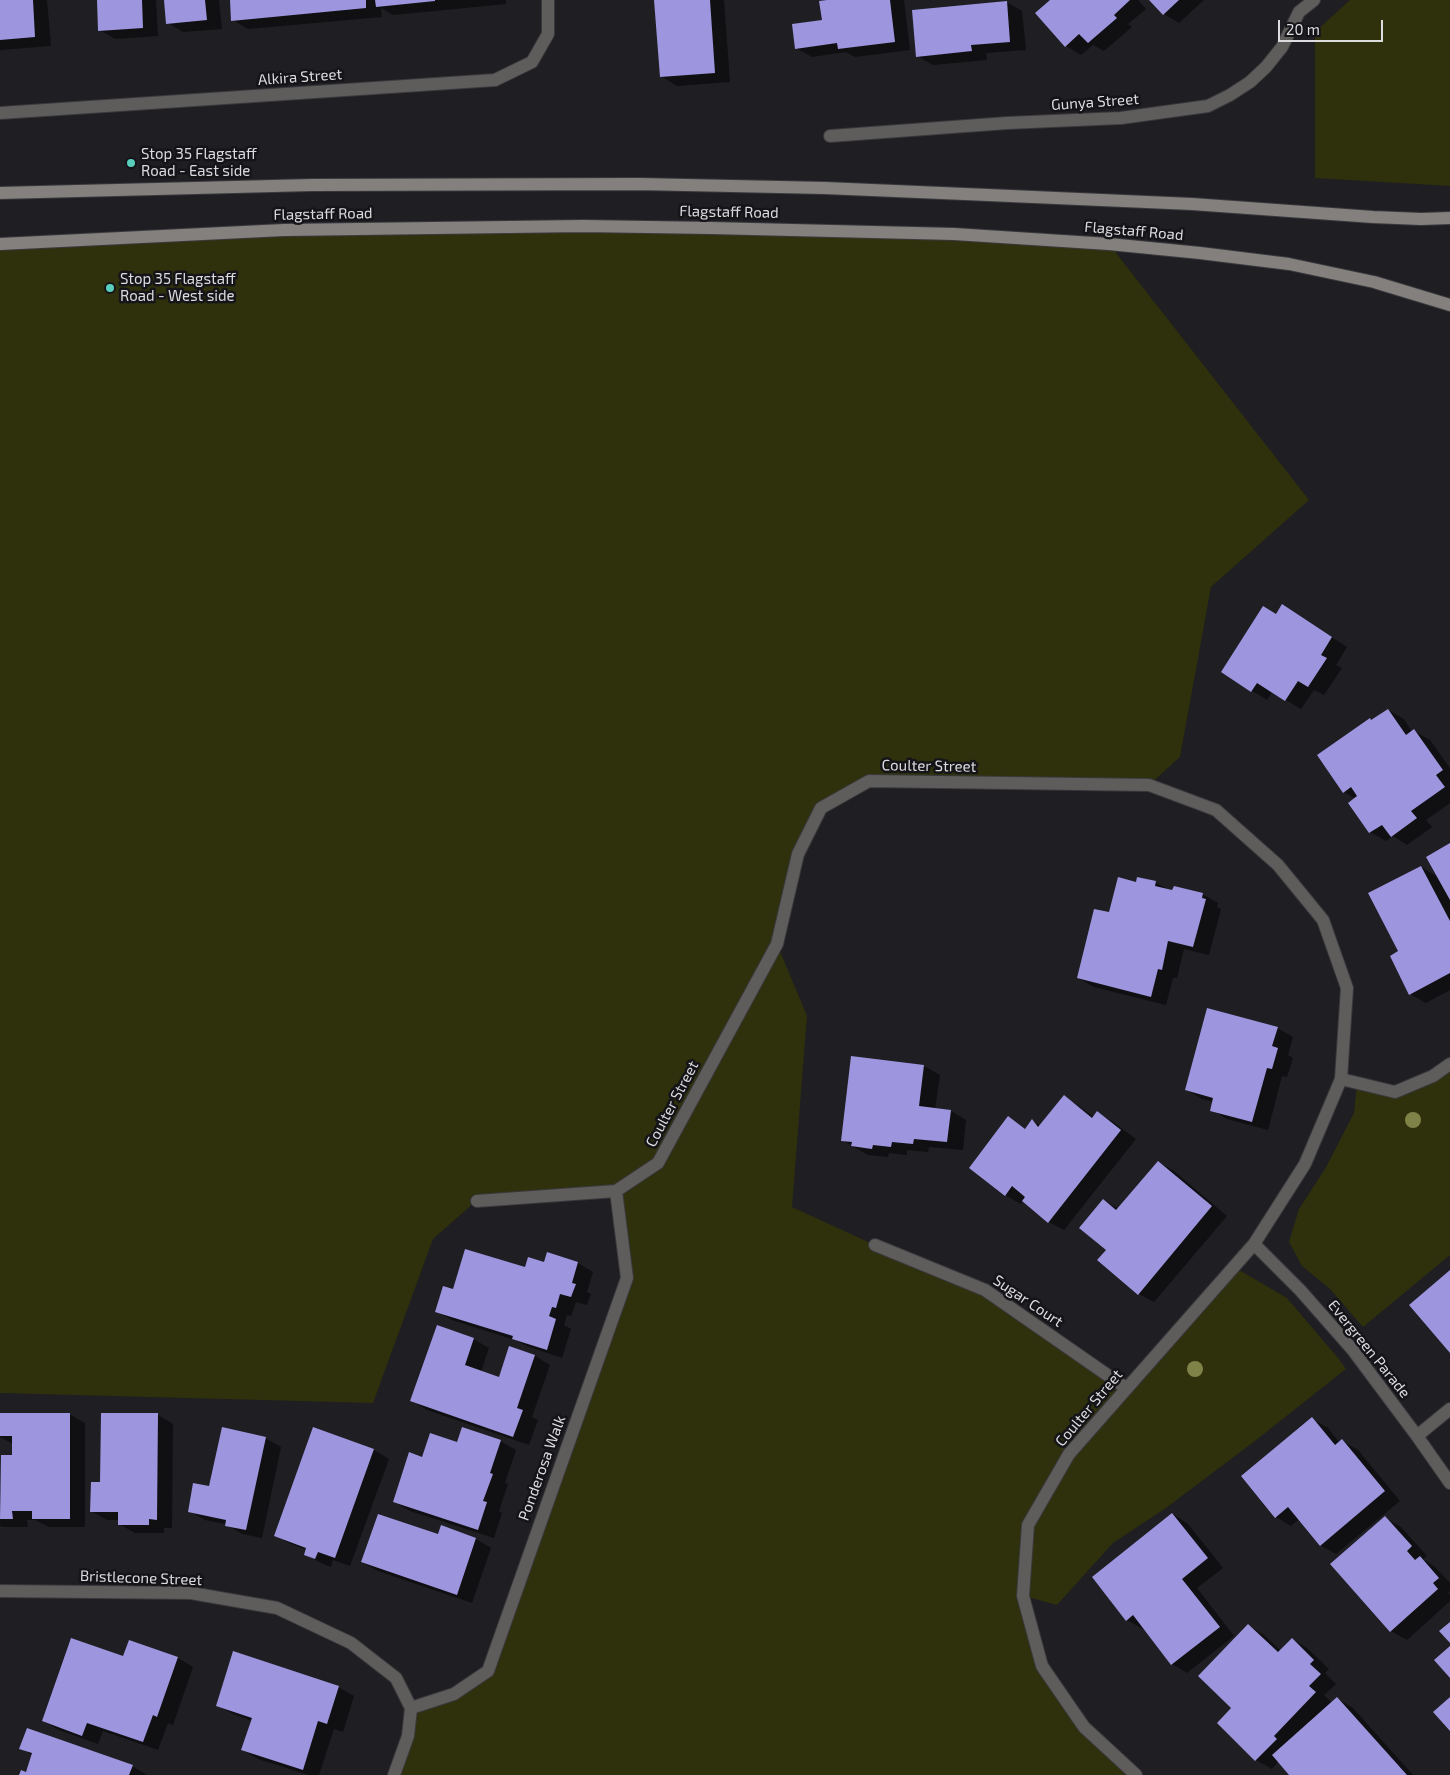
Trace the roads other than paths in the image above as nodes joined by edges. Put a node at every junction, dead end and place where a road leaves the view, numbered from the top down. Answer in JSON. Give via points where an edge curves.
{"nodes":[{"id":1,"x":548,"y":0,"type":"edge"},
{"id":2,"x":1314,"y":0,"type":"edge"},
{"id":3,"x":0,"y":113,"type":"edge"},
{"id":4,"x":830,"y":136,"type":"dead end"},
{"id":5,"x":0,"y":193,"type":"edge"},
{"id":6,"x":1450,"y":218,"type":"edge"},
{"id":7,"x":0,"y":244,"type":"edge"},
{"id":8,"x":1450,"y":305,"type":"edge"},
{"id":9,"x":1450,"y":1064,"type":"edge"},
{"id":10,"x":1341,"y":1079,"type":"junction"},
{"id":11,"x":616,"y":1192,"type":"junction"},
{"id":12,"x":477,"y":1201,"type":"dead end"},
{"id":13,"x":875,"y":1244,"type":"dead end"},
{"id":14,"x":1254,"y":1244,"type":"junction"},
{"id":15,"x":1126,"y":1388,"type":"junction"},
{"id":16,"x":1450,"y":1409,"type":"edge"},
{"id":17,"x":1417,"y":1436,"type":"junction"},
{"id":18,"x":1450,"y":1483,"type":"edge"},
{"id":19,"x":0,"y":1591,"type":"edge"},
{"id":20,"x":411,"y":1708,"type":"junction"},
{"id":21,"x":394,"y":1775,"type":"edge"},
{"id":22,"x":1136,"y":1775,"type":"edge"}],
"edges":[{"from":1,"to":3,"type":"street","name":"Alkira Street","via":[[548,34],[532,62],[496,80]]},
{"from":2,"to":4,"type":"street","name":"Gunya Street","via":[[1300,12],[1282,47],[1266,67],[1250,82],[1208,106],[1121,118]]},
{"from":5,"to":6,"type":"main road","name":"Flagstaff Road","via":[[312,185],[639,184],[988,194],[1392,218]]},
{"from":7,"to":8,"type":"main road","name":"Flagstaff Road","via":[[284,230],[583,226],[954,234],[1109,244],[1289,264],[1374,282]]},
{"from":9,"to":10,"type":"street","via":[[1433,1076],[1395,1092]]},
{"from":10,"to":11,"type":"street","name":"Coulter Street","via":[[1347,988],[1323,920],[1278,865],[1216,810],[1149,785],[868,781],[821,808],[798,854],[776,944],[658,1163]]},
{"from":10,"to":14,"type":"street","name":"Coulter Street","via":[[1305,1164]]},
{"from":11,"to":12,"type":"street"},
{"from":11,"to":20,"type":"street","name":"Ponderosa Walk","via":[[627,1278],[488,1671],[454,1694]]},
{"from":13,"to":15,"type":"street","name":"Sugar Court","via":[[985,1290]]},
{"from":14,"to":15,"type":"street","name":"Coulter Street"},
{"from":14,"to":17,"type":"street","name":"Evergreen Parade","via":[[1300,1290],[1352,1350]]},
{"from":15,"to":22,"type":"street","name":"Coulter Street","via":[[1069,1454],[1028,1525],[1023,1596],[1042,1666],[1084,1727]]},
{"from":16,"to":17,"type":"street"},
{"from":17,"to":18,"type":"street","name":"Evergreen Parade"},
{"from":19,"to":20,"type":"street","name":"Bristlecone Street","via":[[191,1593],[277,1608],[351,1643],[396,1678]]},
{"from":20,"to":21,"type":"street","via":[[408,1736]]}]}
